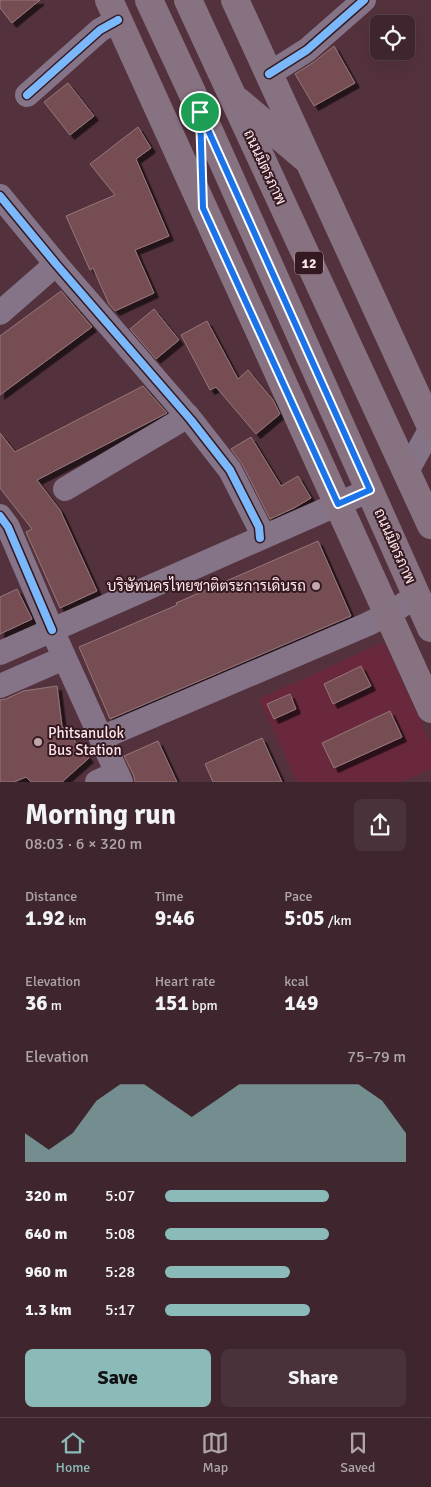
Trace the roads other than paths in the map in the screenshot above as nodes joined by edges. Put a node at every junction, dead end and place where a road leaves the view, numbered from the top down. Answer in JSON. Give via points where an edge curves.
{"nodes":[{"id":1,"x":149,"y":0,"type":"edge"},
{"id":2,"x":188,"y":0,"type":"edge"},
{"id":3,"x":235,"y":0,"type":"edge"},
{"id":4,"x":364,"y":0,"type":"edge"},
{"id":5,"x":113,"y":10,"type":"edge"},
{"id":6,"x":269,"y":74,"type":"junction"},
{"id":7,"x":227,"y":85,"type":"junction"},
{"id":8,"x":27,"y":95,"type":"dead end"},
{"id":9,"x":195,"y":100,"type":"junction"},
{"id":10,"x":310,"y":162,"type":"junction"},
{"id":11,"x":0,"y":196,"type":"edge"},
{"id":12,"x":203,"y":208,"type":"junction"},
{"id":13,"x":56,"y":264,"type":"junction"},
{"id":14,"x":0,"y":313,"type":"edge"},
{"id":15,"x":188,"y":416,"type":"junction"},
{"id":16,"x":431,"y":427,"type":"edge"},
{"id":17,"x":406,"y":473,"type":"junction"},
{"id":18,"x":65,"y":489,"type":"dead end"},
{"id":19,"x":370,"y":490,"type":"junction"},
{"id":20,"x":338,"y":504,"type":"junction"},
{"id":21,"x":3,"y":525,"type":"edge"},
{"id":22,"x":431,"y":525,"type":"edge"},
{"id":23,"x":260,"y":538,"type":"junction"},
{"id":24,"x":424,"y":593,"type":"edge"},
{"id":25,"x":388,"y":614,"type":"junction"},
{"id":26,"x":431,"y":628,"type":"edge"},
{"id":27,"x":52,"y":630,"type":"junction"},
{"id":28,"x":0,"y":653,"type":"edge"},
{"id":29,"x":64,"y":658,"type":"junction"},
{"id":30,"x":0,"y":686,"type":"edge"},
{"id":31,"x":431,"y":709,"type":"edge"},
{"id":32,"x":101,"y":738,"type":"junction"},
{"id":33,"x":112,"y":779,"type":"edge"}],
"edges":[{"from":1,"to":9,"type":"main road","name":"ถนนมิตรภาพ","number":"12"},
{"from":2,"to":7,"type":"main road","name":"ถนนมิตรภาพ","number":"12"},
{"from":3,"to":6,"type":"main road"},
{"from":4,"to":6,"type":"street","via":[[307,50]]},
{"from":5,"to":8,"type":"street","via":[[100,30]]},
{"from":5,"to":12,"type":"main road"},
{"from":6,"to":10,"type":"main road"},
{"from":7,"to":9,"type":"main road"},
{"from":7,"to":10,"type":"main road"},
{"from":7,"to":17,"type":"main road","name":"ถนนมิตรภาพ","number":"12"},
{"from":9,"to":12,"type":"main road"},
{"from":9,"to":19,"type":"main road","name":"ถนนมิตรภาพ","number":"12"},
{"from":10,"to":16,"type":"main road"},
{"from":11,"to":13,"type":"street"},
{"from":12,"to":20,"type":"main road"},
{"from":13,"to":14,"type":"street"},
{"from":13,"to":15,"type":"street"},
{"from":15,"to":18,"type":"street"},
{"from":15,"to":23,"type":"street","via":[[230,470],[259,527]]},
{"from":16,"to":17,"type":"street"},
{"from":17,"to":19,"type":"main road"},
{"from":17,"to":22,"type":"main road","name":"ถนนมิตรภาพ","number":"12"},
{"from":19,"to":20,"type":"street"},
{"from":19,"to":24,"type":"main road","name":"ถนนมิตรภาพ","number":"12"},
{"from":20,"to":23,"type":"street"},
{"from":20,"to":25,"type":"main road"},
{"from":21,"to":27,"type":"street"},
{"from":23,"to":27,"type":"street"},
{"from":24,"to":25,"type":"street"},
{"from":24,"to":26,"type":"main road","name":"ถนนมิตรภาพ","number":"12"},
{"from":25,"to":31,"type":"main road"},
{"from":25,"to":32,"type":"street"},
{"from":27,"to":28,"type":"street"},
{"from":27,"to":29,"type":"street"},
{"from":29,"to":30,"type":"street"},
{"from":29,"to":32,"type":"street"},
{"from":32,"to":33,"type":"street"}]}
